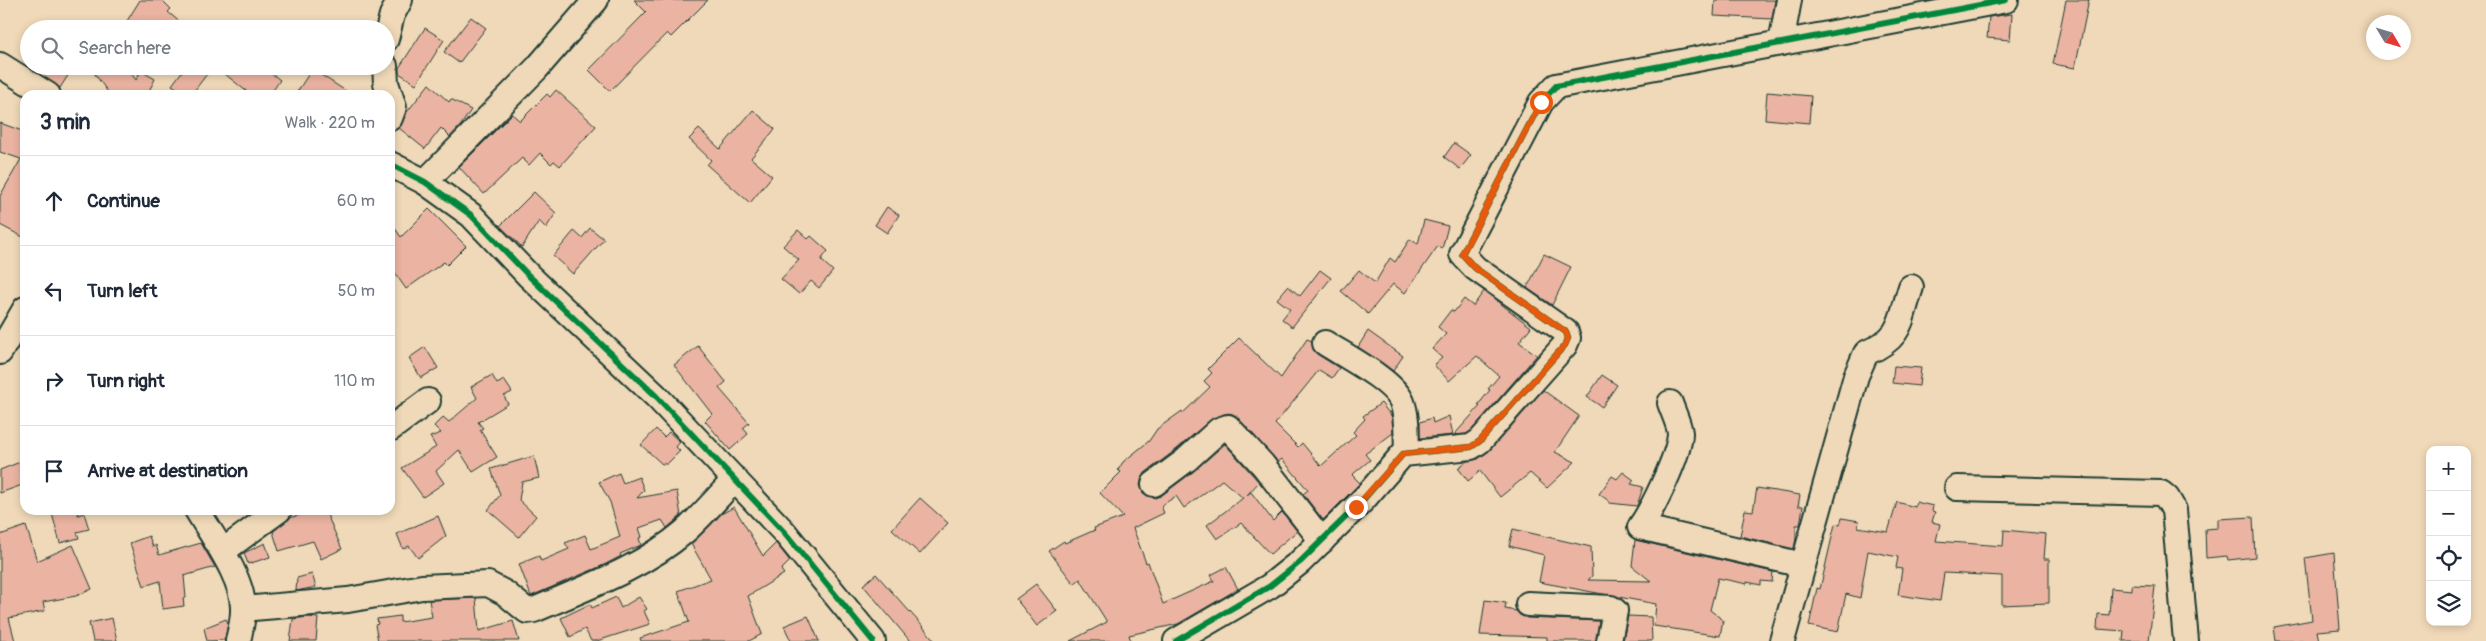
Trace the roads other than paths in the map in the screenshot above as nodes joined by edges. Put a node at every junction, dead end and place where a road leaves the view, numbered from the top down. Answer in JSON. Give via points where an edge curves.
{"nodes":[{"id":1,"x":400,"y":0,"type":"edge"},
{"id":2,"x":596,"y":0,"type":"edge"},
{"id":3,"x":1789,"y":0,"type":"edge"},
{"id":4,"x":2006,"y":0,"type":"edge"},
{"id":5,"x":391,"y":20,"type":"edge"},
{"id":6,"x":1781,"y":43,"type":"junction"},
{"id":7,"x":0,"y":65,"type":"edge"},
{"id":8,"x":386,"y":75,"type":"edge"},
{"id":9,"x":40,"y":90,"type":"edge"},
{"id":10,"x":388,"y":90,"type":"edge"},
{"id":11,"x":395,"y":167,"type":"edge"},
{"id":12,"x":425,"y":182,"type":"junction"},
{"id":13,"x":1911,"y":287,"type":"dead end"},
{"id":14,"x":20,"y":318,"type":"edge"},
{"id":15,"x":1325,"y":343,"type":"dead end"},
{"id":16,"x":0,"y":352,"type":"edge"},
{"id":17,"x":428,"y":401,"type":"dead end"},
{"id":18,"x":1670,"y":403,"type":"dead end"},
{"id":19,"x":395,"y":425,"type":"edge"},
{"id":20,"x":1407,"y":453,"type":"junction"},
{"id":21,"x":734,"y":479,"type":"junction"},
{"id":22,"x":1154,"y":484,"type":"dead end"},
{"id":23,"x":1957,"y":488,"type":"dead end"},
{"id":24,"x":200,"y":515,"type":"edge"},
{"id":25,"x":272,"y":515,"type":"edge"},
{"id":26,"x":1322,"y":541,"type":"junction"},
{"id":27,"x":223,"y":551,"type":"junction"},
{"id":28,"x":1803,"y":565,"type":"junction"},
{"id":29,"x":1528,"y":604,"type":"dead end"},
{"id":30,"x":243,"y":609,"type":"junction"},
{"id":31,"x":238,"y":641,"type":"edge"},
{"id":32,"x":873,"y":641,"type":"edge"},
{"id":33,"x":1176,"y":641,"type":"edge"},
{"id":34,"x":1609,"y":641,"type":"edge"},
{"id":35,"x":1782,"y":641,"type":"edge"},
{"id":36,"x":2186,"y":641,"type":"edge"}],
"edges":[{"from":1,"to":5,"type":"street"},
{"from":2,"to":12,"type":"street","via":[[537,68]]},
{"from":3,"to":6,"type":"street"},
{"from":4,"to":6,"type":"street"},
{"from":6,"to":20,"type":"street","via":[[1556,86],[1549,92],[1462,254],[1475,268],[1566,332],[1568,338],[1480,441],[1471,447]]},
{"from":7,"to":9,"type":"street"},
{"from":8,"to":10,"type":"street"},
{"from":11,"to":12,"type":"street"},
{"from":12,"to":21,"type":"street","via":[[471,215],[529,276],[656,396]]},
{"from":13,"to":28,"type":"street","via":[[1896,335],[1883,346],[1866,353],[1856,376]]},
{"from":14,"to":16,"type":"street"},
{"from":15,"to":20,"type":"street","via":[[1400,397],[1406,418]]},
{"from":17,"to":19,"type":"street"},
{"from":18,"to":28,"type":"street","via":[[1680,434],[1653,509],[1640,527]]},
{"from":20,"to":26,"type":"street"},
{"from":21,"to":30,"type":"street","via":[[684,532],[665,545],[634,565],[534,610],[527,611],[488,584],[422,587],[348,600]]},
{"from":21,"to":32,"type":"street","via":[[785,533]]},
{"from":22,"to":26,"type":"street","via":[[1218,430],[1228,428],[1263,465]]},
{"from":23,"to":36,"type":"street","via":[[2161,493],[2174,510]]},
{"from":24,"to":27,"type":"street"},
{"from":25,"to":27,"type":"street"},
{"from":26,"to":33,"type":"street","via":[[1270,586]]},
{"from":27,"to":30,"type":"street","via":[[235,577]]},
{"from":28,"to":35,"type":"street"},
{"from":29,"to":34,"type":"street","via":[[1611,608],[1615,617]]},
{"from":30,"to":31,"type":"street"}]}
